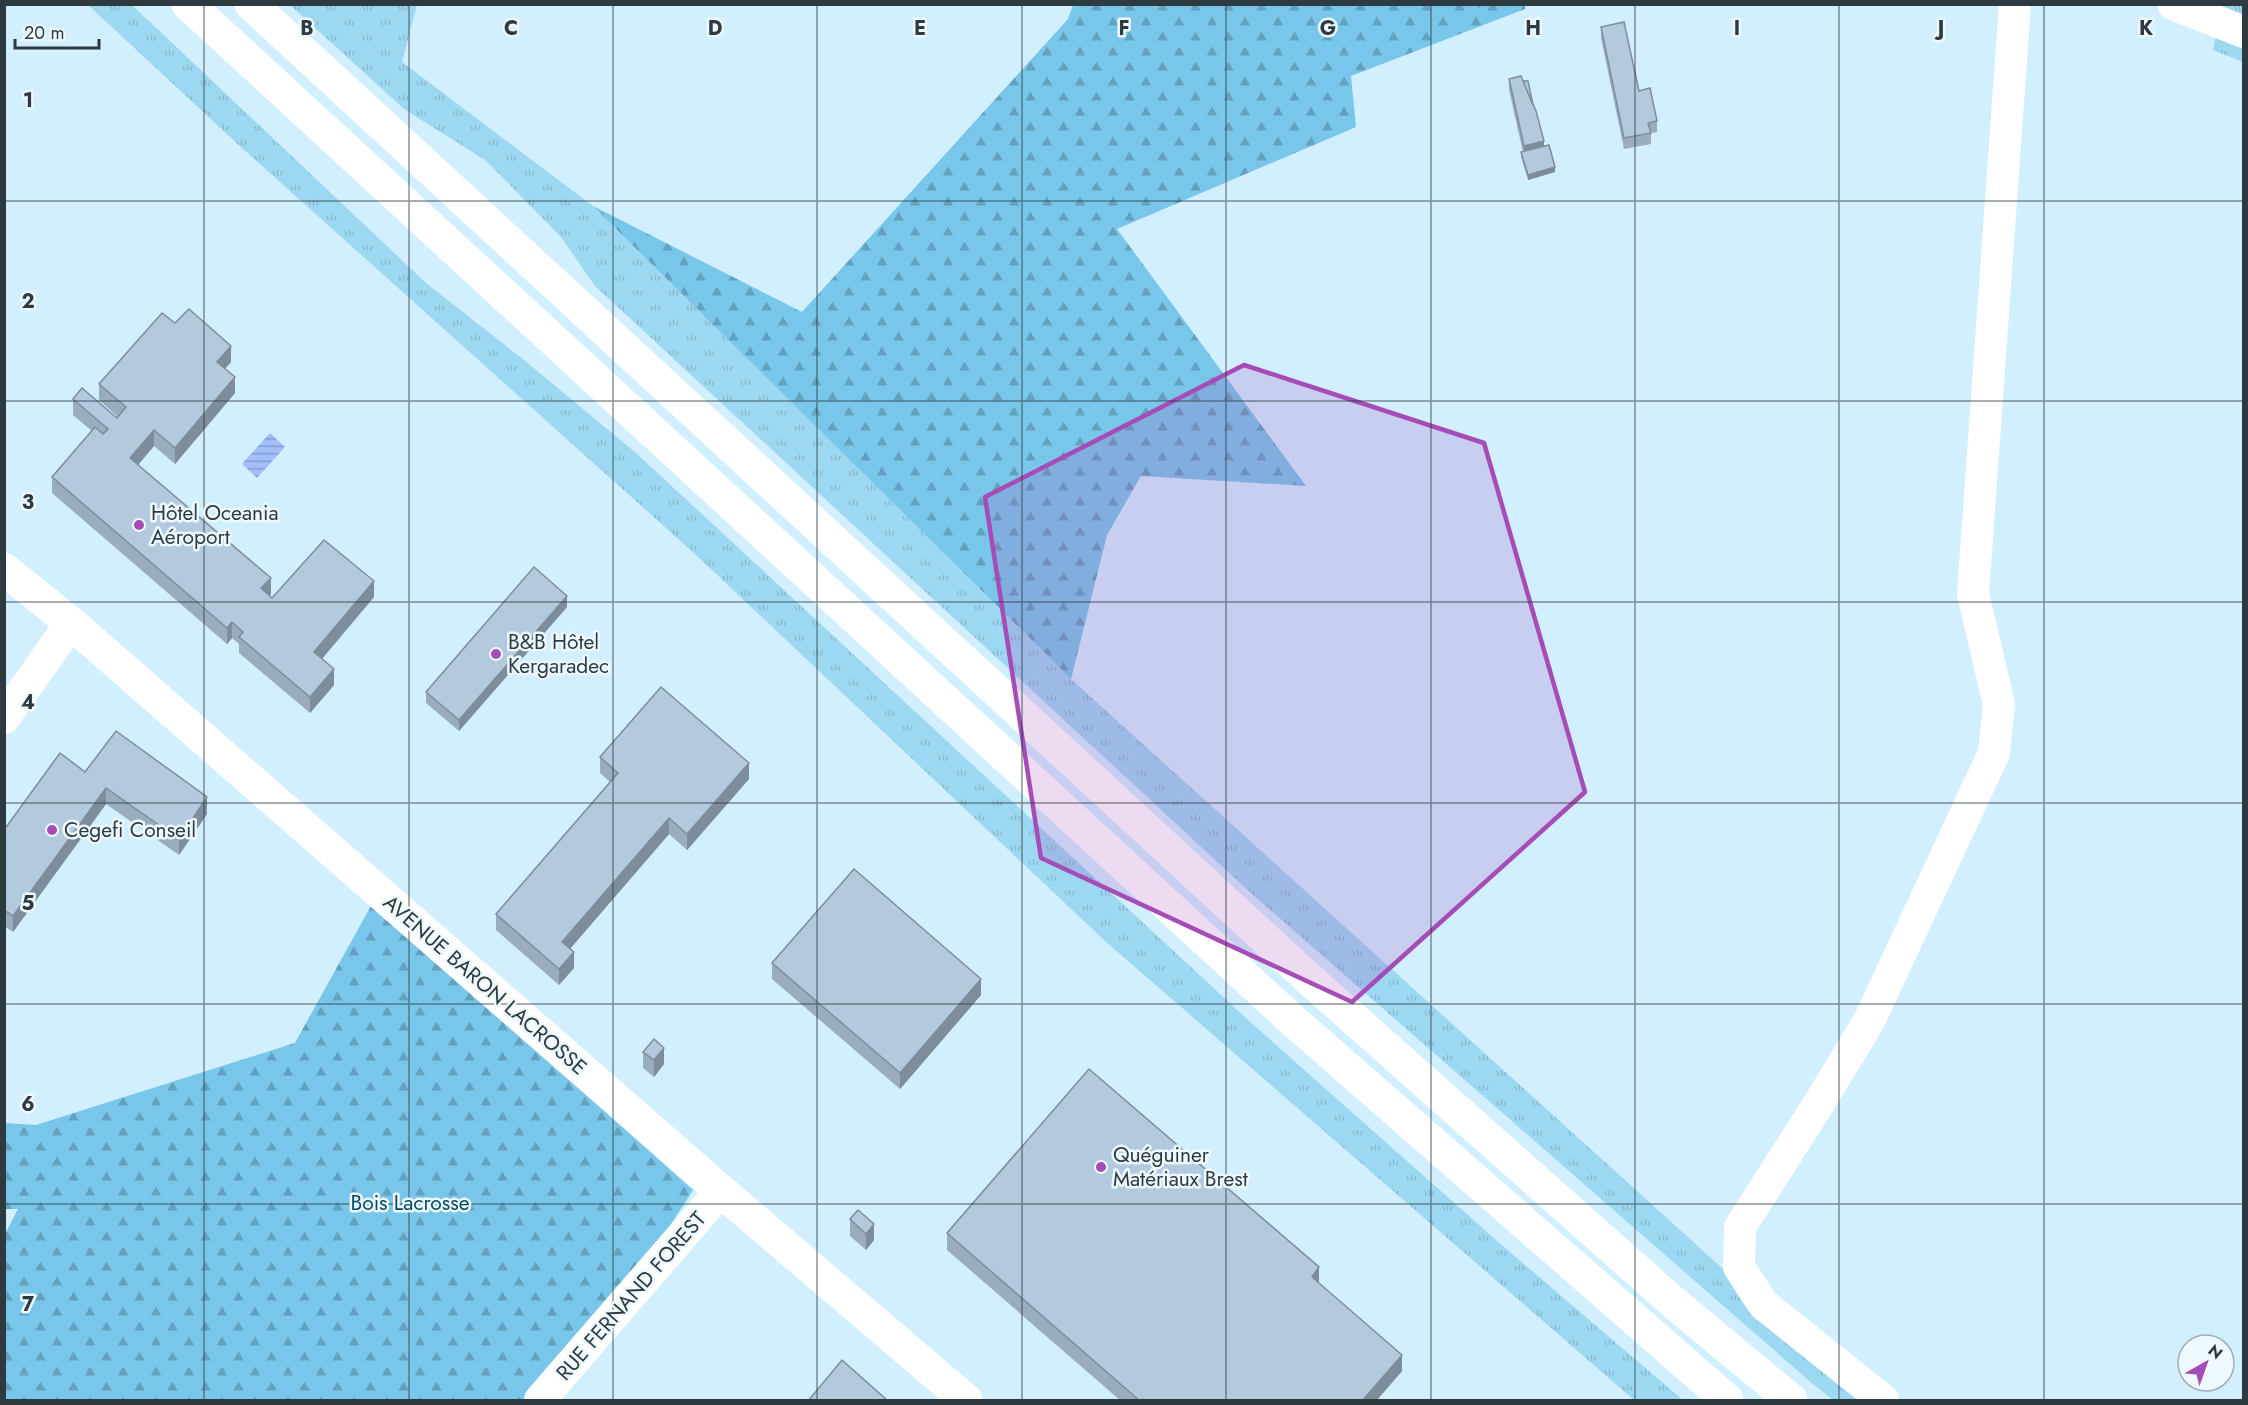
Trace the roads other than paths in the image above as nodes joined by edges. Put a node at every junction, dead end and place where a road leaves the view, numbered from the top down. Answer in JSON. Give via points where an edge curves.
{"nodes":[{"id":1,"x":188,"y":4,"type":"edge"},
{"id":2,"x":251,"y":4,"type":"edge"},
{"id":3,"x":2015,"y":4,"type":"edge"},
{"id":4,"x":2173,"y":4,"type":"edge"},
{"id":5,"x":2244,"y":32,"type":"edge"},
{"id":6,"x":4,"y":569,"type":"edge"},
{"id":7,"x":71,"y":624,"type":"junction"},
{"id":8,"x":4,"y":717,"type":"edge"},
{"id":9,"x":721,"y":1191,"type":"junction"},
{"id":10,"x":540,"y":1401,"type":"edge"},
{"id":11,"x":966,"y":1401,"type":"edge"},
{"id":12,"x":1726,"y":1401,"type":"edge"},
{"id":13,"x":1791,"y":1401,"type":"edge"},
{"id":14,"x":1883,"y":1401,"type":"edge"}],
"edges":[{"from":1,"to":12,"type":"main road","via":[[1290,1018]]},
{"from":2,"to":13,"type":"main road","via":[[1309,979],[1674,1303]]},
{"from":3,"to":14,"type":"street","via":[[1972,594],[1999,704],[1994,753],[1869,1022],[1740,1227],[1739,1267],[1763,1304]]},
{"from":4,"to":5,"type":"street"},
{"from":6,"to":7,"type":"main road","name":"AVENUE BARON LACROSSE"},
{"from":7,"to":8,"type":"street"},
{"from":7,"to":9,"type":"main road","name":"AVENUE BARON LACROSSE"},
{"from":9,"to":10,"type":"street","name":"RUE FERNAND FOREST"},
{"from":9,"to":11,"type":"main road","name":"AVENUE BARON LACROSSE"}]}
